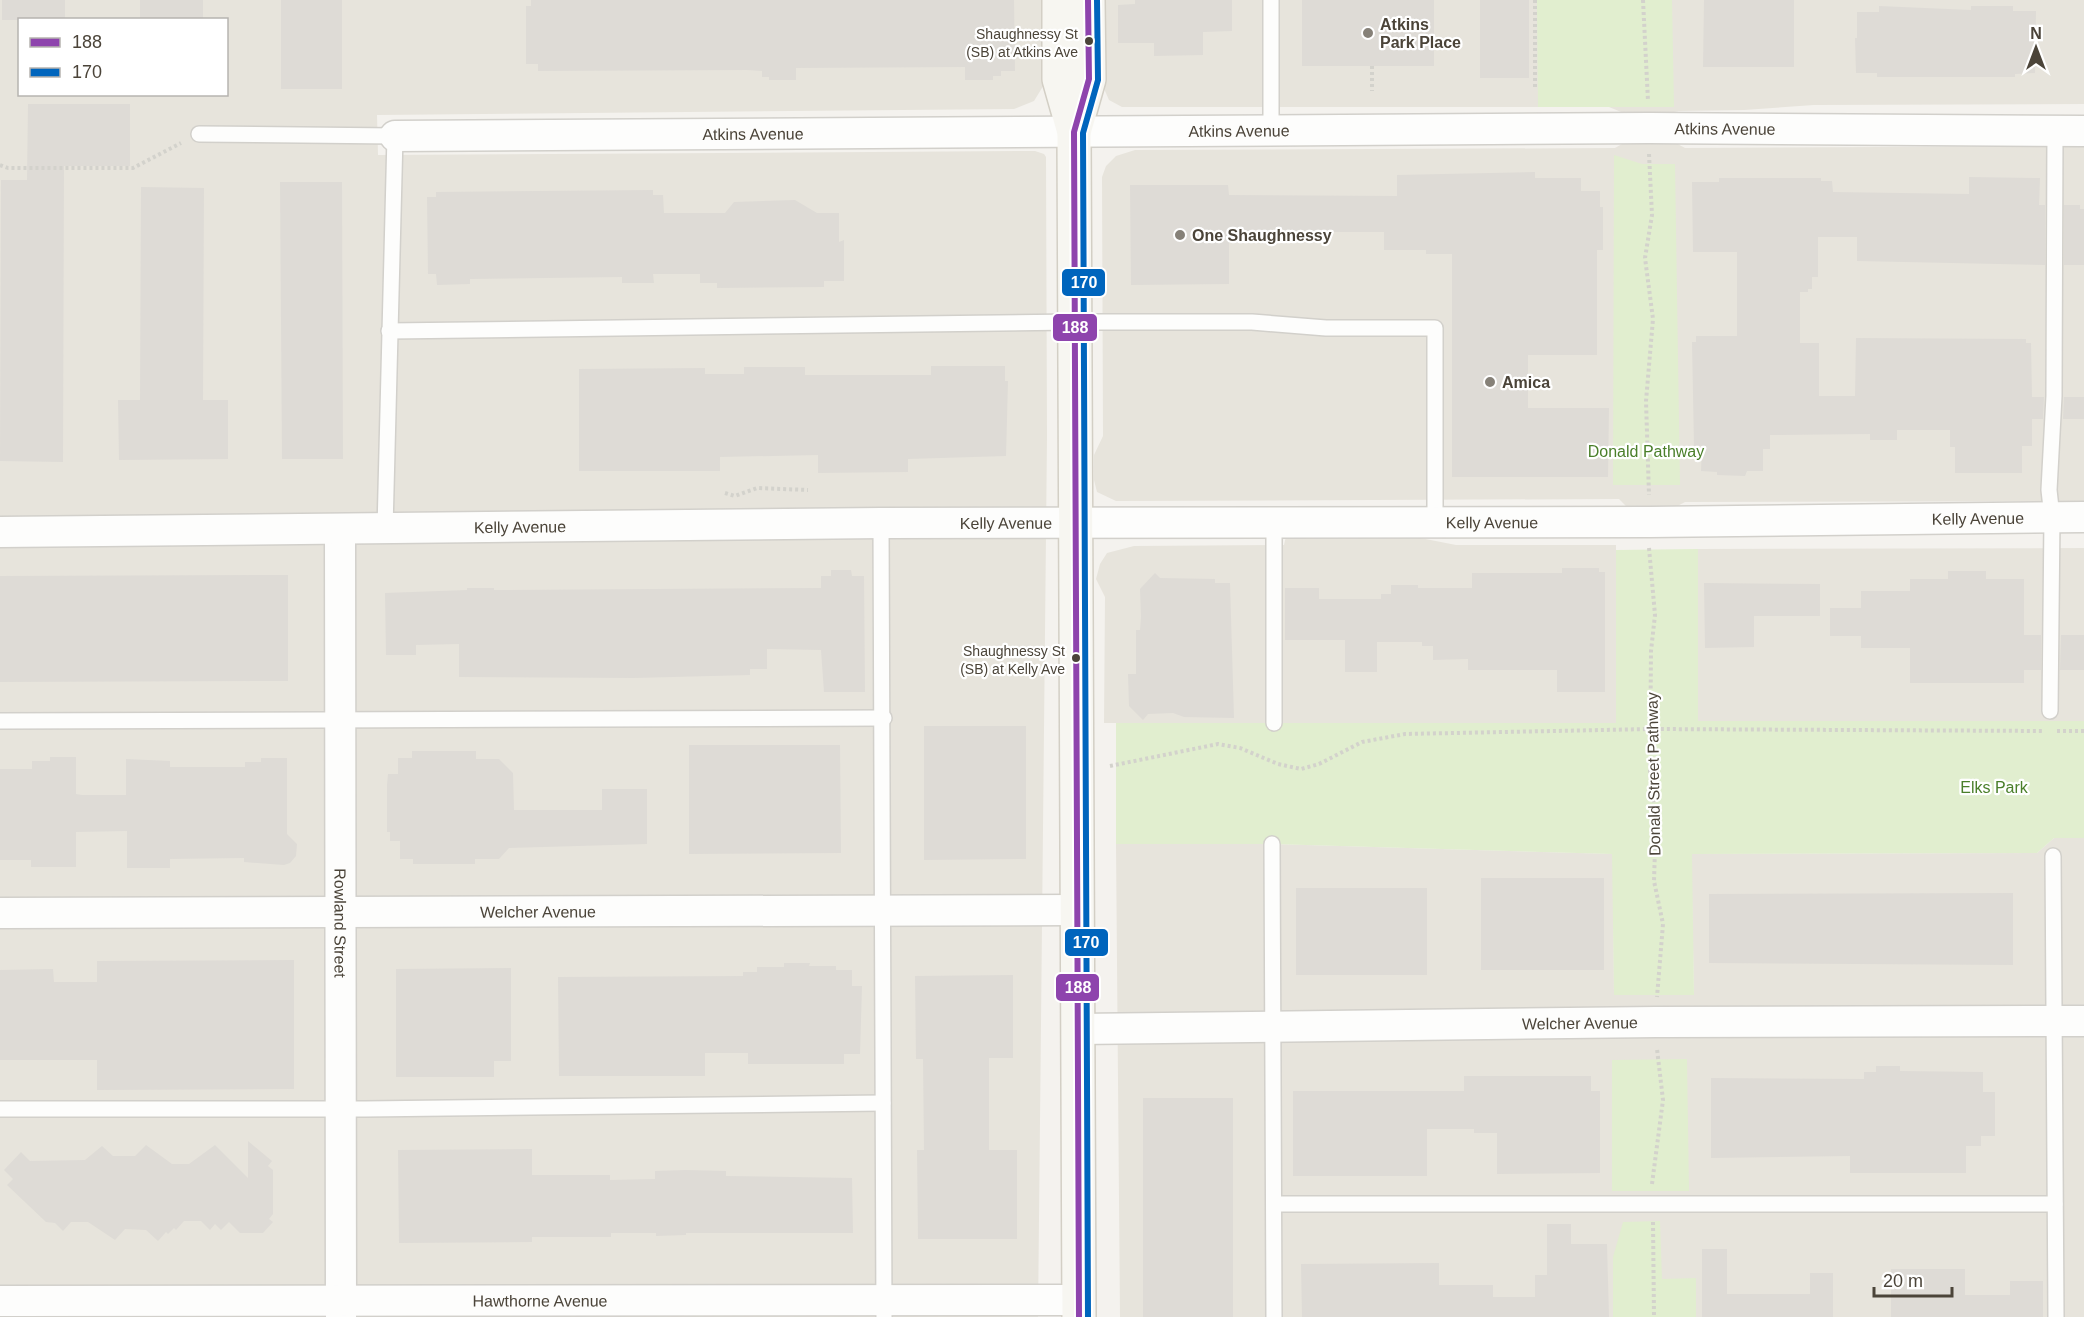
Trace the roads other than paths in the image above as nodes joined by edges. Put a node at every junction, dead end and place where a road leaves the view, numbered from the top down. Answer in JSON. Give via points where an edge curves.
{"nodes":[{"id":1,"x":1059,"y":0,"type":"edge"},
{"id":2,"x":1088,"y":0,"type":"edge"},
{"id":3,"x":1271,"y":0,"type":"edge"},
{"id":4,"x":1271,"y":131,"type":"junction"},
{"id":5,"x":2070,"y":131,"type":"edge"},
{"id":6,"x":1074,"y":132,"type":"junction"},
{"id":7,"x":199,"y":134,"type":"road end"},
{"id":8,"x":395,"y":136,"type":"junction"},
{"id":9,"x":1075,"y":322,"type":"junction"},
{"id":10,"x":389,"y":331,"type":"junction"},
{"id":11,"x":2084,"y":517,"type":"edge"},
{"id":12,"x":2052,"y":518,"type":"junction"},
{"id":13,"x":1435,"y":520,"type":"junction"},
{"id":14,"x":1274,"y":521,"type":"junction"},
{"id":15,"x":881,"y":523,"type":"junction"},
{"id":16,"x":1076,"y":523,"type":"junction"},
{"id":17,"x":385,"y":529,"type":"junction"},
{"id":18,"x":340,"y":530,"type":"junction"},
{"id":19,"x":0,"y":532,"type":"edge"},
{"id":20,"x":2050,"y":711,"type":"dead end"},
{"id":21,"x":884,"y":718,"type":"junction"},
{"id":22,"x":0,"y":721,"type":"edge"},
{"id":23,"x":340,"y":721,"type":"junction"},
{"id":24,"x":1274,"y":723,"type":"dead end"},
{"id":25,"x":1272,"y":844,"type":"dead end"},
{"id":26,"x":2053,"y":856,"type":"dead end"},
{"id":27,"x":1077,"y":910,"type":"junction"},
{"id":28,"x":882,"y":911,"type":"junction"},
{"id":29,"x":340,"y":912,"type":"junction"},
{"id":30,"x":0,"y":913,"type":"edge"},
{"id":31,"x":2053,"y":1021,"type":"junction"},
{"id":32,"x":2084,"y":1021,"type":"edge"},
{"id":33,"x":1272,"y":1027,"type":"junction"},
{"id":34,"x":1078,"y":1029,"type":"junction"},
{"id":35,"x":883,"y":1103,"type":"junction"},
{"id":36,"x":340,"y":1108,"type":"junction"},
{"id":37,"x":0,"y":1109,"type":"edge"},
{"id":38,"x":1274,"y":1204,"type":"junction"},
{"id":39,"x":2055,"y":1204,"type":"junction"},
{"id":40,"x":0,"y":1301,"type":"edge"},
{"id":41,"x":1079,"y":1308,"type":"edge"},
{"id":42,"x":341,"y":1309,"type":"edge"},
{"id":43,"x":884,"y":1309,"type":"edge"},
{"id":44,"x":1274,"y":1317,"type":"edge"},
{"id":45,"x":2056,"y":1317,"type":"edge"}],
"edges":[{"from":1,"to":6,"type":"main road","via":[[1059,79]]},
{"from":2,"to":6,"type":"main road","via":[[1089,79]]},
{"from":3,"to":4,"type":"lane"},
{"from":4,"to":5,"type":"street","name":"Atkins Avenue"},
{"from":4,"to":6,"type":"street","name":"Atkins Avenue"},
{"from":5,"to":12,"type":"lane","via":[[2049,490]]},
{"from":6,"to":8,"type":"street","name":"Atkins Avenue"},
{"from":6,"to":9,"type":"main road"},
{"from":7,"to":8,"type":"lane"},
{"from":8,"to":10,"type":"lane"},
{"from":9,"to":10,"type":"lane"},
{"from":9,"to":13,"type":"lane","via":[[1435,328]]},
{"from":9,"to":16,"type":"main road"},
{"from":10,"to":17,"type":"lane"},
{"from":11,"to":12,"type":"street","name":"Kelly Avenue"},
{"from":12,"to":13,"type":"street","name":"Kelly Avenue"},
{"from":12,"to":20,"type":"lane"},
{"from":13,"to":14,"type":"street","name":"Kelly Avenue"},
{"from":14,"to":16,"type":"street","name":"Kelly Avenue"},
{"from":14,"to":24,"type":"lane"},
{"from":15,"to":16,"type":"street","name":"Kelly Avenue"},
{"from":15,"to":17,"type":"street","name":"Kelly Avenue"},
{"from":15,"to":21,"type":"lane"},
{"from":16,"to":27,"type":"main road"},
{"from":17,"to":18,"type":"street","name":"Kelly Avenue"},
{"from":18,"to":19,"type":"street","name":"Kelly Avenue"},
{"from":18,"to":23,"type":"street","name":"Rowland Street"},
{"from":21,"to":23,"type":"lane"},
{"from":21,"to":28,"type":"lane"},
{"from":22,"to":23,"type":"lane"},
{"from":23,"to":29,"type":"street","name":"Rowland Street"},
{"from":25,"to":33,"type":"lane"},
{"from":26,"to":31,"type":"lane"},
{"from":27,"to":28,"type":"street","name":"Welcher Avenue"},
{"from":27,"to":34,"type":"main road"},
{"from":28,"to":29,"type":"street","name":"Welcher Avenue"},
{"from":28,"to":35,"type":"lane"},
{"from":29,"to":30,"type":"street","name":"Welcher Avenue"},
{"from":29,"to":36,"type":"street","name":"Rowland Street"},
{"from":31,"to":32,"type":"street","name":"Welcher Avenue"},
{"from":31,"to":33,"type":"street","name":"Welcher Avenue"},
{"from":31,"to":39,"type":"lane"},
{"from":33,"to":34,"type":"street","name":"Welcher Avenue"},
{"from":33,"to":38,"type":"lane"},
{"from":34,"to":41,"type":"main road"},
{"from":35,"to":36,"type":"lane"},
{"from":35,"to":43,"type":"lane"},
{"from":36,"to":37,"type":"lane"},
{"from":36,"to":42,"type":"street","name":"Rowland Street"},
{"from":38,"to":39,"type":"lane"},
{"from":38,"to":44,"type":"lane"},
{"from":39,"to":45,"type":"lane"},
{"from":40,"to":42,"type":"street","name":"Hawthorne Avenue"},
{"from":41,"to":43,"type":"street","name":"Hawthorne Avenue"},
{"from":42,"to":43,"type":"street","name":"Hawthorne Avenue"}]}
